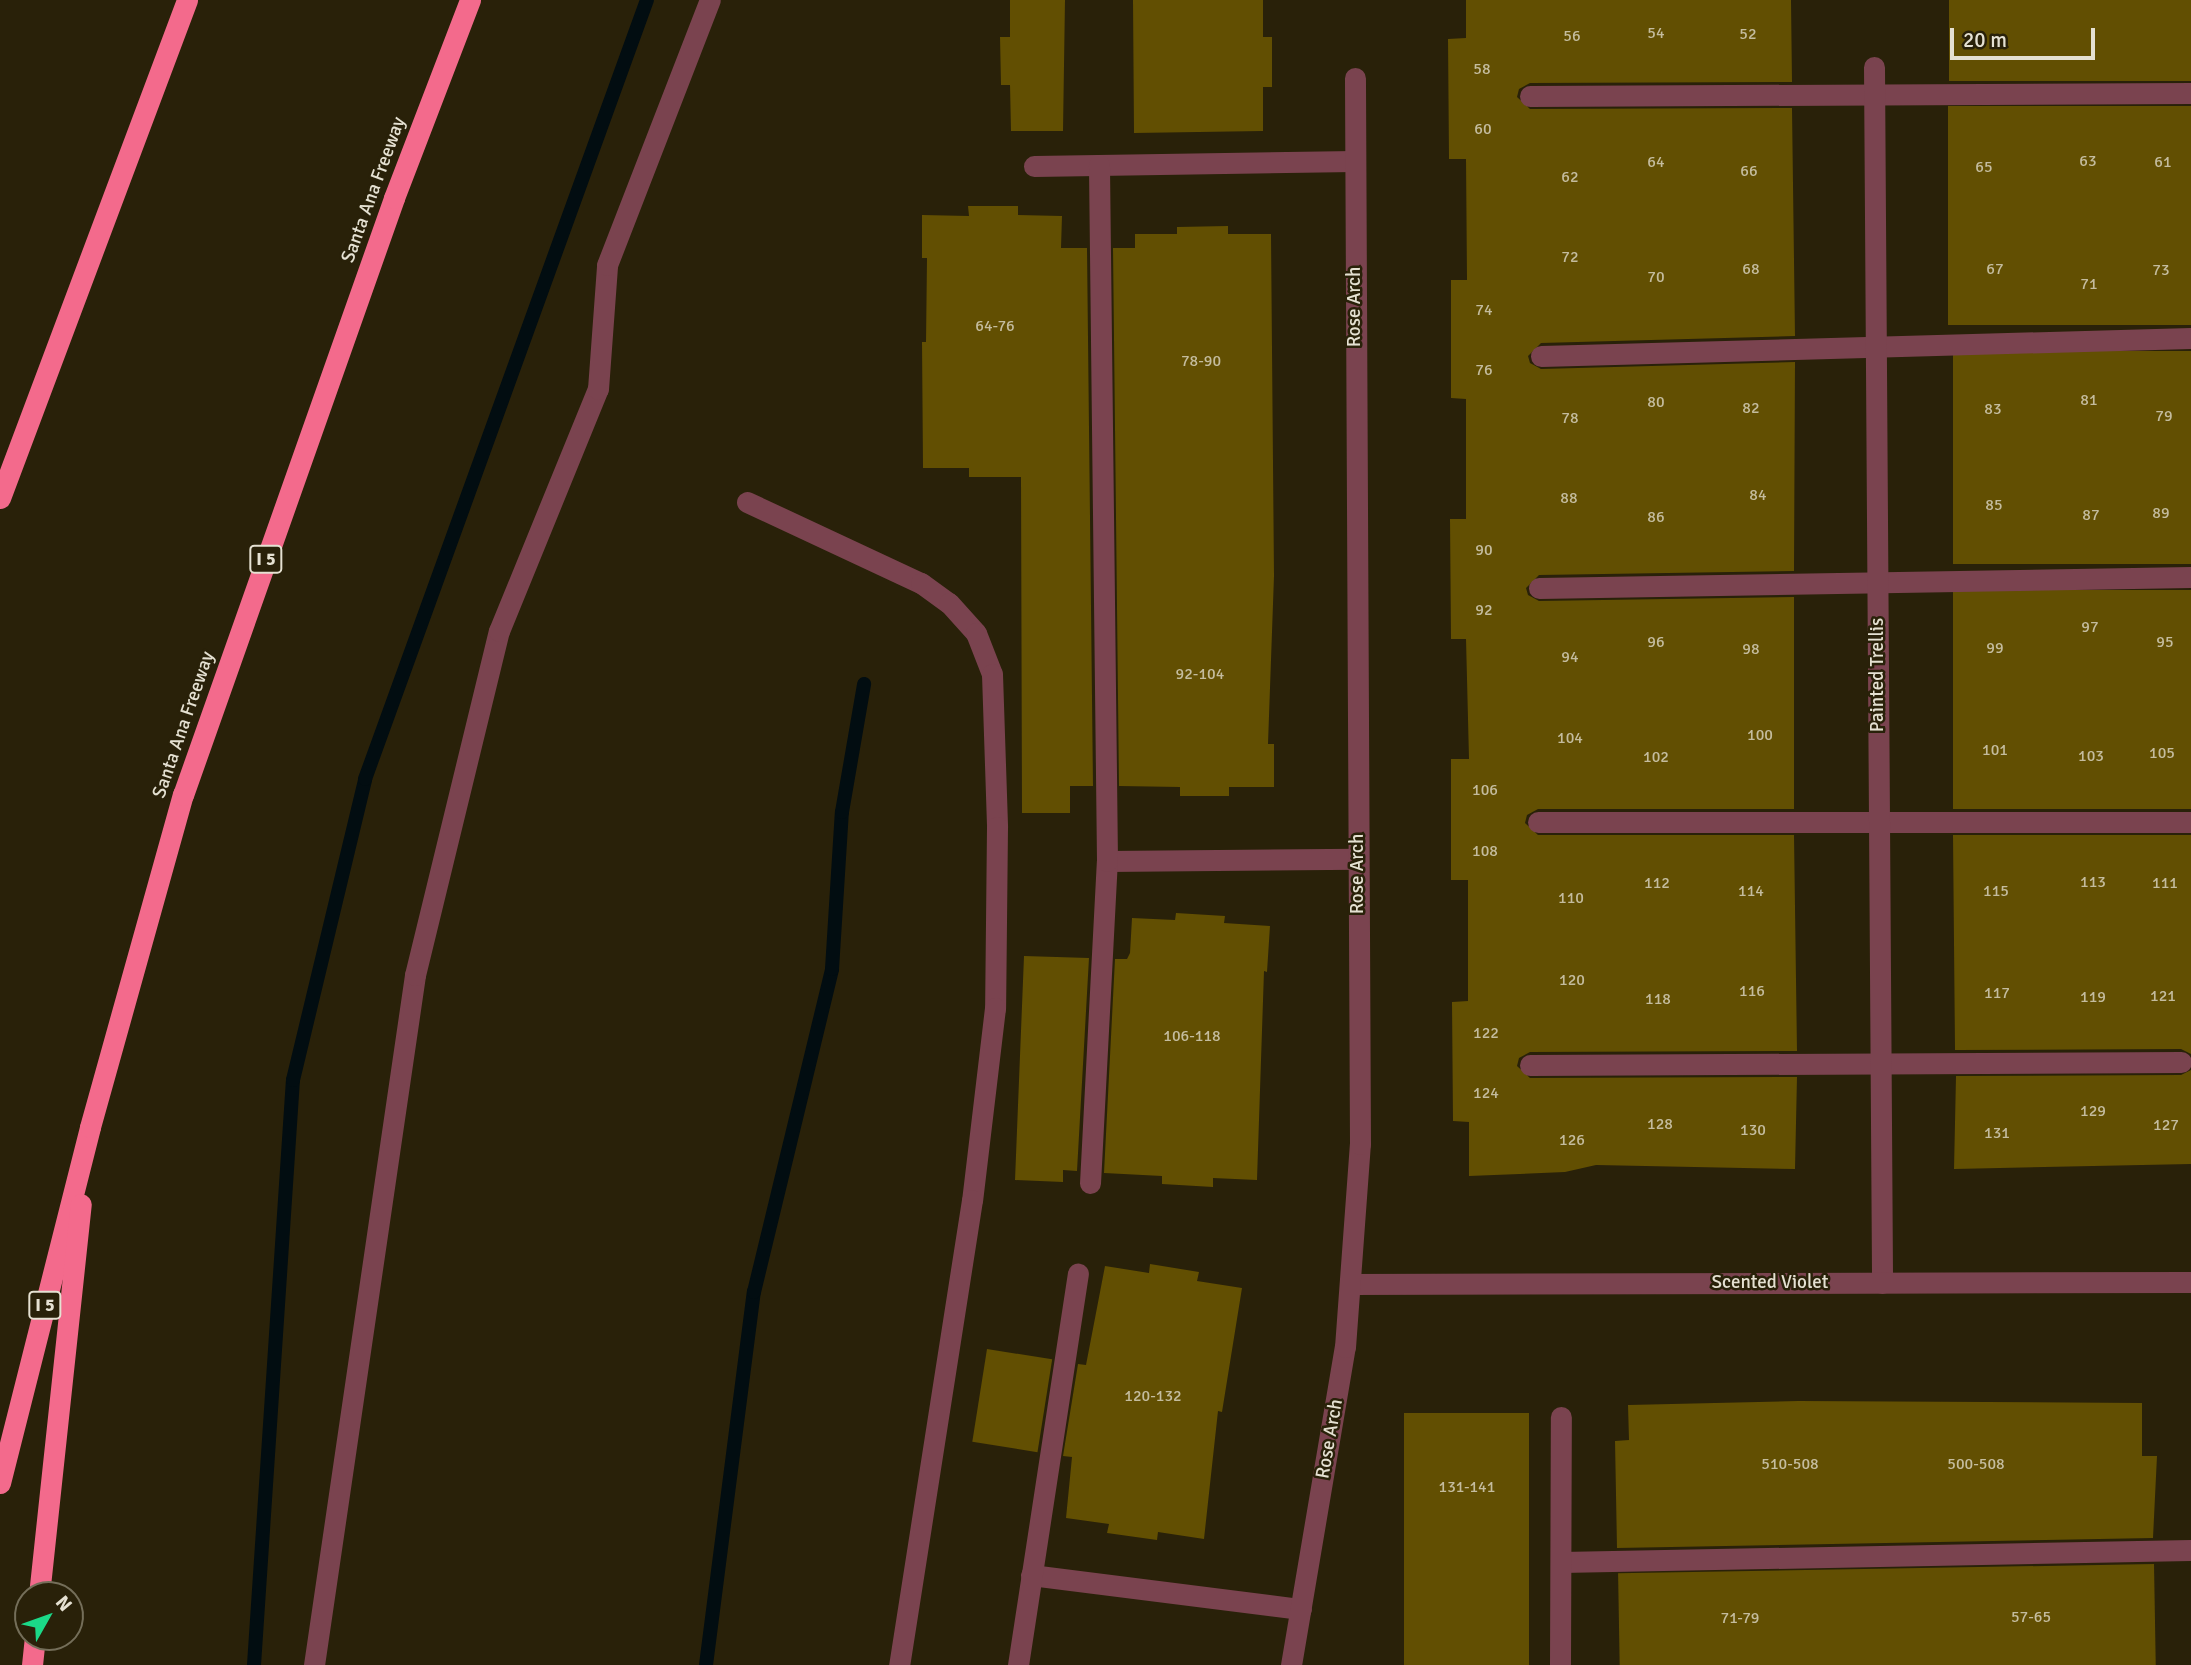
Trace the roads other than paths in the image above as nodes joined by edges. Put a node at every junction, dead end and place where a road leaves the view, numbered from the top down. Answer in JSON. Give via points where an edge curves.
{"nodes":[{"id":1,"x":187,"y":0,"type":"edge"},
{"id":2,"x":470,"y":0,"type":"edge"},
{"id":3,"x":710,"y":0,"type":"edge"},
{"id":4,"x":1874,"y":67,"type":"dead end"},
{"id":5,"x":1355,"y":78,"type":"dead end"},
{"id":6,"x":2191,"y":93,"type":"edge"},
{"id":7,"x":1874,"y":95,"type":"junction"},
{"id":8,"x":1530,"y":96,"type":"dead end"},
{"id":9,"x":1354,"y":162,"type":"junction"},
{"id":10,"x":1099,"y":165,"type":"junction"},
{"id":11,"x":1034,"y":166,"type":"dead end"},
{"id":12,"x":2191,"y":338,"type":"edge"},
{"id":13,"x":1876,"y":347,"type":"junction"},
{"id":14,"x":1541,"y":356,"type":"dead end"},
{"id":15,"x":0,"y":498,"type":"edge"},
{"id":16,"x":747,"y":502,"type":"dead end"},
{"id":17,"x":2191,"y":578,"type":"edge"},
{"id":18,"x":1877,"y":582,"type":"junction"},
{"id":19,"x":1539,"y":588,"type":"dead end"},
{"id":20,"x":1538,"y":822,"type":"dead end"},
{"id":21,"x":1879,"y":822,"type":"junction"},
{"id":22,"x":2191,"y":822,"type":"edge"},
{"id":23,"x":1358,"y":859,"type":"junction"},
{"id":24,"x":1107,"y":861,"type":"junction"},
{"id":25,"x":2181,"y":1062,"type":"dead end"},
{"id":26,"x":1881,"y":1064,"type":"junction"},
{"id":27,"x":1530,"y":1065,"type":"dead end"},
{"id":28,"x":90,"y":1128,"type":"junction"},
{"id":29,"x":1090,"y":1183,"type":"dead end"},
{"id":30,"x":1078,"y":1274,"type":"dead end"},
{"id":31,"x":2191,"y":1282,"type":"edge"},
{"id":32,"x":1882,"y":1283,"type":"junction"},
{"id":33,"x":1350,"y":1284,"type":"junction"},
{"id":34,"x":1561,"y":1417,"type":"dead end"},
{"id":35,"x":0,"y":1483,"type":"edge"},
{"id":36,"x":2191,"y":1550,"type":"edge"},
{"id":37,"x":1561,"y":1562,"type":"junction"},
{"id":38,"x":1031,"y":1575,"type":"junction"},
{"id":39,"x":41,"y":1581,"type":"edge"},
{"id":40,"x":1301,"y":1609,"type":"junction"},
{"id":41,"x":314,"y":1665,"type":"edge"},
{"id":42,"x":899,"y":1665,"type":"edge"},
{"id":43,"x":1018,"y":1665,"type":"edge"},
{"id":44,"x":1292,"y":1665,"type":"edge"},
{"id":45,"x":1560,"y":1665,"type":"edge"}],
"edges":[{"from":1,"to":15,"type":"highway"},
{"from":2,"to":28,"type":"highway","name":"Santa Ana Freeway","number":"I 5","via":[[394,198],[183,795]]},
{"from":3,"to":41,"type":"street","via":[[607,265],[598,389],[499,631],[415,975]]},
{"from":4,"to":7,"type":"street","name":"Painted Trellis"},
{"from":5,"to":9,"type":"street","name":"Rose Arch"},
{"from":6,"to":7,"type":"street"},
{"from":7,"to":8,"type":"street"},
{"from":7,"to":13,"type":"street","name":"Painted Trellis"},
{"from":9,"to":10,"type":"street"},
{"from":9,"to":23,"type":"street","name":"Rose Arch"},
{"from":10,"to":11,"type":"street"},
{"from":10,"to":24,"type":"street"},
{"from":12,"to":13,"type":"street"},
{"from":13,"to":14,"type":"street"},
{"from":13,"to":18,"type":"street","name":"Painted Trellis"},
{"from":16,"to":42,"type":"street","via":[[930,589],[976,633],[992,674],[997,827],[995,1008],[972,1200]]},
{"from":17,"to":18,"type":"street"},
{"from":18,"to":19,"type":"street"},
{"from":18,"to":21,"type":"street","name":"Painted Trellis"},
{"from":20,"to":21,"type":"street"},
{"from":21,"to":22,"type":"street"},
{"from":21,"to":26,"type":"street","name":"Painted Trellis"},
{"from":23,"to":24,"type":"street"},
{"from":23,"to":33,"type":"street","name":"Rose Arch","via":[[1360,1144]]},
{"from":24,"to":29,"type":"street"},
{"from":25,"to":26,"type":"street"},
{"from":26,"to":27,"type":"street"},
{"from":26,"to":32,"type":"street","name":"Painted Trellis"},
{"from":28,"to":35,"type":"highway","name":"Santa Ana Freeway","number":"I 5"},
{"from":28,"to":39,"type":"highway"},
{"from":30,"to":38,"type":"street"},
{"from":31,"to":32,"type":"street","name":"Scented Violet"},
{"from":32,"to":33,"type":"street","name":"Scented Violet"},
{"from":33,"to":40,"type":"street","name":"Rose Arch","via":[[1345,1347]]},
{"from":34,"to":37,"type":"street"},
{"from":36,"to":37,"type":"street"},
{"from":37,"to":45,"type":"street"},
{"from":38,"to":40,"type":"street"},
{"from":38,"to":43,"type":"street"},
{"from":40,"to":44,"type":"street","name":"Rose Arch"}]}
